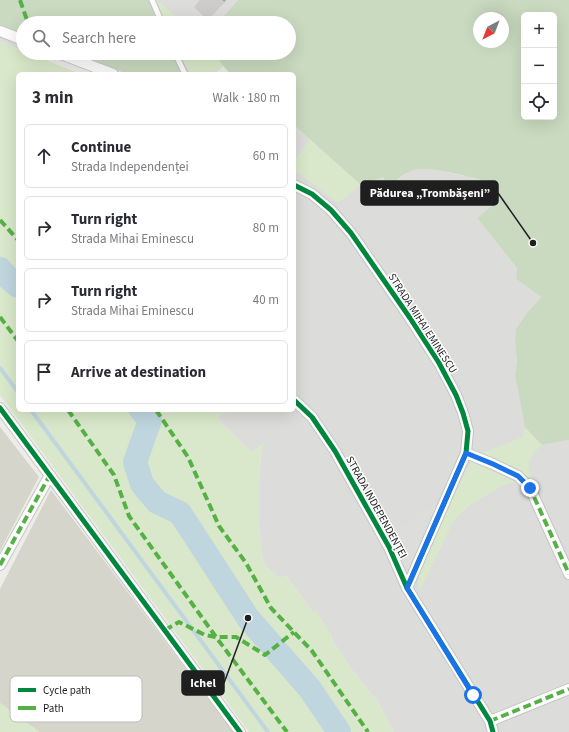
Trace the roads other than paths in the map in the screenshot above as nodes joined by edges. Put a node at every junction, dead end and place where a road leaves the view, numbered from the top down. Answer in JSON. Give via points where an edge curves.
{"nodes":[{"id":1,"x":152,"y":0,"type":"edge"},
{"id":2,"x":159,"y":16,"type":"edge"},
{"id":3,"x":0,"y":31,"type":"edge"},
{"id":4,"x":16,"y":37,"type":"edge"},
{"id":5,"x":76,"y":60,"type":"edge"},
{"id":6,"x":178,"y":60,"type":"edge"},
{"id":7,"x":108,"y":72,"type":"edge"},
{"id":8,"x":184,"y":72,"type":"edge"},
{"id":9,"x":296,"y":186,"type":"edge"},
{"id":10,"x":296,"y":402,"type":"edge"},
{"id":11,"x":0,"y":408,"type":"edge"},
{"id":12,"x":466,"y":453,"type":"junction"},
{"id":13,"x":50,"y":475,"type":"junction"},
{"id":14,"x":0,"y":565,"type":"edge"},
{"id":15,"x":569,"y":574,"type":"edge"},
{"id":16,"x":407,"y":588,"type":"junction"},
{"id":17,"x":569,"y":689,"type":"edge"},
{"id":18,"x":490,"y":721,"type":"junction"},
{"id":19,"x":240,"y":732,"type":"edge"},
{"id":20,"x":493,"y":732,"type":"edge"}],
"edges":[{"from":1,"to":2,"type":"lane"},
{"from":3,"to":4,"type":"street"},
{"from":5,"to":7,"type":"street"},
{"from":6,"to":8,"type":"lane"},
{"from":9,"to":12,"type":"street","name":"STRADA MIHAI EMINESCU","via":[[312,194],[331,210],[351,233],[439,363],[463,413],[468,431]]},
{"from":10,"to":16,"type":"street","name":"STRADA INDEPENDENȚEI","via":[[312,417],[335,451],[389,547]]},
{"from":11,"to":13,"type":"street"},
{"from":12,"to":15,"type":"street","via":[[518,476],[530,488]]},
{"from":12,"to":16,"type":"street","name":"STRADA MIHAI EMINESCU"},
{"from":13,"to":14,"type":"street"},
{"from":13,"to":19,"type":"street"},
{"from":16,"to":18,"type":"street","name":"STRADA INDEPENDENȚEI"},
{"from":17,"to":18,"type":"street"},
{"from":18,"to":20,"type":"street","name":"STRADA INDEPENDENȚEI"}]}
